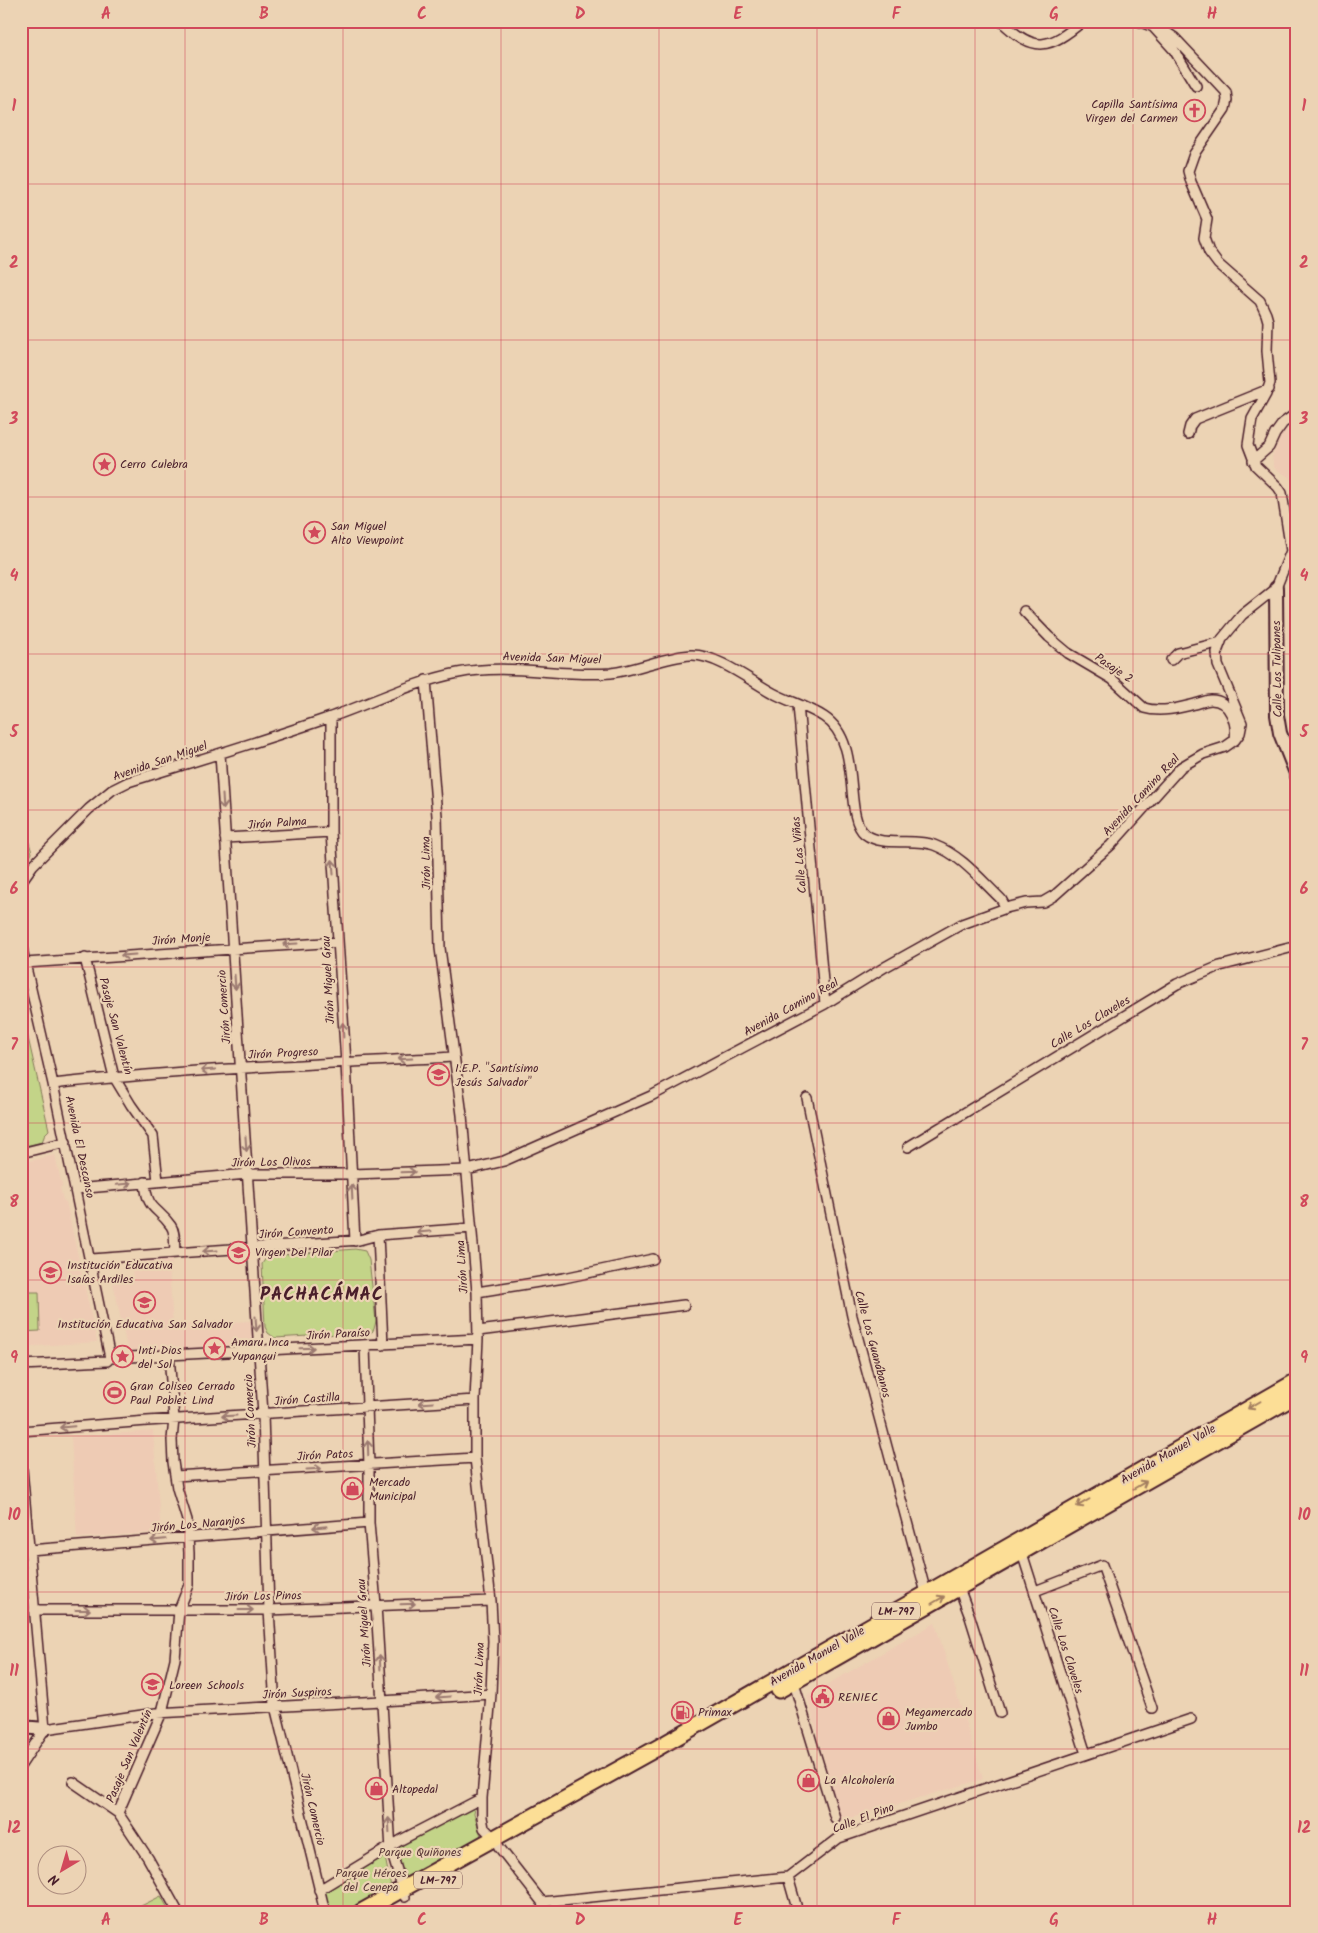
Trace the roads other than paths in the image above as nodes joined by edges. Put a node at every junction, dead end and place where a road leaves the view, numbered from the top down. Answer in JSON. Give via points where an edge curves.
{"nodes":[{"id":1,"x":1001,"y":21,"type":"edge"},
{"id":2,"x":1083,"y":21,"type":"edge"},
{"id":3,"x":1138,"y":21,"type":"edge"},
{"id":4,"x":1154,"y":27,"type":"junction"},
{"id":5,"x":1196,"y":86,"type":"dead end"},
{"id":6,"x":1268,"y":389,"type":"junction"},
{"id":7,"x":1297,"y":413,"type":"edge"},
{"id":8,"x":1188,"y":434,"type":"dead end"},
{"id":9,"x":1254,"y":461,"type":"junction"},
{"id":10,"x":1276,"y":588,"type":"junction"},
{"id":11,"x":1024,"y":611,"type":"dead end"},
{"id":12,"x":1221,"y":642,"type":"junction"},
{"id":13,"x":1171,"y":660,"type":"dead end"},
{"id":14,"x":426,"y":680,"type":"junction"},
{"id":15,"x":798,"y":705,"type":"junction"},
{"id":16,"x":331,"y":717,"type":"junction"},
{"id":17,"x":1234,"y":740,"type":"junction"},
{"id":18,"x":220,"y":754,"type":"junction"},
{"id":19,"x":1297,"y":776,"type":"edge"},
{"id":20,"x":331,"y":832,"type":"junction"},
{"id":21,"x":226,"y":838,"type":"junction"},
{"id":22,"x":22,"y":880,"type":"edge"},
{"id":23,"x":1006,"y":908,"type":"junction"},
{"id":24,"x":21,"y":942,"type":"edge"},
{"id":25,"x":338,"y":942,"type":"junction"},
{"id":26,"x":1297,"y":946,"type":"edge"},
{"id":27,"x":232,"y":948,"type":"junction"},
{"id":28,"x":85,"y":958,"type":"junction"},
{"id":29,"x":24,"y":963,"type":"junction"},
{"id":30,"x":825,"y":1004,"type":"junction"},
{"id":31,"x":454,"y":1057,"type":"junction"},
{"id":32,"x":346,"y":1063,"type":"junction"},
{"id":33,"x":241,"y":1067,"type":"junction"},
{"id":34,"x":114,"y":1077,"type":"junction"},
{"id":35,"x":54,"y":1084,"type":"junction"},
{"id":36,"x":807,"y":1098,"type":"dead end"},
{"id":37,"x":66,"y":1142,"type":"junction"},
{"id":38,"x":908,"y":1147,"type":"dead end"},
{"id":39,"x":21,"y":1153,"type":"edge"},
{"id":40,"x":467,"y":1170,"type":"junction"},
{"id":41,"x":248,"y":1174,"type":"junction"},
{"id":42,"x":352,"y":1174,"type":"junction"},
{"id":43,"x":158,"y":1181,"type":"junction"},
{"id":44,"x":145,"y":1182,"type":"junction"},
{"id":45,"x":75,"y":1189,"type":"junction"},
{"id":46,"x":472,"y":1228,"type":"junction"},
{"id":47,"x":378,"y":1235,"type":"junction"},
{"id":48,"x":355,"y":1240,"type":"junction"},
{"id":49,"x":251,"y":1248,"type":"junction"},
{"id":50,"x":175,"y":1254,"type":"junction"},
{"id":51,"x":653,"y":1259,"type":"dead end"},
{"id":52,"x":91,"y":1260,"type":"junction"},
{"id":53,"x":477,"y":1292,"type":"junction"},
{"id":54,"x":684,"y":1306,"type":"dead end"},
{"id":55,"x":478,"y":1335,"type":"junction"},
{"id":56,"x":383,"y":1345,"type":"junction"},
{"id":57,"x":365,"y":1346,"type":"junction"},
{"id":58,"x":259,"y":1351,"type":"junction"},
{"id":59,"x":168,"y":1355,"type":"junction"},
{"id":60,"x":110,"y":1358,"type":"junction"},
{"id":61,"x":21,"y":1365,"type":"edge"},
{"id":62,"x":1297,"y":1380,"type":"edge"},
{"id":63,"x":1297,"y":1395,"type":"edge"},
{"id":64,"x":475,"y":1400,"type":"junction"},
{"id":65,"x":367,"y":1407,"type":"junction"},
{"id":66,"x":263,"y":1414,"type":"junction"},
{"id":67,"x":174,"y":1419,"type":"junction"},
{"id":68,"x":21,"y":1431,"type":"edge"},
{"id":69,"x":21,"y":1457,"type":"edge"},
{"id":70,"x":475,"y":1458,"type":"junction"},
{"id":71,"x":369,"y":1466,"type":"junction"},
{"id":72,"x":265,"y":1471,"type":"junction"},
{"id":73,"x":175,"y":1476,"type":"junction"},
{"id":74,"x":1111,"y":1494,"type":"junction"},
{"id":75,"x":369,"y":1523,"type":"junction"},
{"id":76,"x":266,"y":1531,"type":"junction"},
{"id":77,"x":188,"y":1537,"type":"junction"},
{"id":78,"x":29,"y":1550,"type":"junction"},
{"id":79,"x":1022,"y":1552,"type":"junction"},
{"id":80,"x":958,"y":1588,"type":"junction"},
{"id":81,"x":1035,"y":1592,"type":"junction"},
{"id":82,"x":926,"y":1593,"type":"junction"},
{"id":83,"x":491,"y":1601,"type":"junction"},
{"id":84,"x":376,"y":1605,"type":"junction"},
{"id":85,"x":34,"y":1610,"type":"junction"},
{"id":86,"x":178,"y":1610,"type":"junction"},
{"id":87,"x":269,"y":1610,"type":"junction"},
{"id":88,"x":792,"y":1677,"type":"junction"},
{"id":89,"x":491,"y":1694,"type":"junction"},
{"id":90,"x":382,"y":1701,"type":"junction"},
{"id":91,"x":275,"y":1706,"type":"junction"},
{"id":92,"x":1152,"y":1708,"type":"dead end"},
{"id":93,"x":162,"y":1712,"type":"junction"},
{"id":94,"x":1000,"y":1712,"type":"dead end"},
{"id":95,"x":1191,"y":1719,"type":"dead end"},
{"id":96,"x":21,"y":1726,"type":"edge"},
{"id":97,"x":45,"y":1729,"type":"junction"},
{"id":98,"x":1086,"y":1754,"type":"junction"},
{"id":99,"x":21,"y":1766,"type":"edge"},
{"id":100,"x":73,"y":1782,"type":"dead end"},
{"id":101,"x":482,"y":1798,"type":"junction"},
{"id":102,"x":118,"y":1813,"type":"junction"},
{"id":103,"x":835,"y":1818,"type":"dead end"},
{"id":104,"x":497,"y":1843,"type":"junction"},
{"id":105,"x":391,"y":1847,"type":"junction"},
{"id":106,"x":788,"y":1877,"type":"junction"},
{"id":107,"x":319,"y":1890,"type":"junction"},
{"id":108,"x":404,"y":1893,"type":"junction"},
{"id":109,"x":542,"y":1902,"type":"junction"},
{"id":110,"x":178,"y":1912,"type":"edge"},
{"id":111,"x":326,"y":1912,"type":"edge"},
{"id":112,"x":361,"y":1912,"type":"edge"},
{"id":113,"x":378,"y":1912,"type":"edge"},
{"id":114,"x":544,"y":1912,"type":"edge"},
{"id":115,"x":798,"y":1912,"type":"edge"}],
"edges":[{"from":1,"to":2,"type":"street","via":[[1024,39],[1043,44],[1062,38]]},
{"from":3,"to":4,"type":"street"},
{"from":4,"to":5,"type":"street","via":[[1179,56]]},
{"from":4,"to":6,"type":"street","via":[[1175,38],[1226,92],[1225,109],[1194,154],[1188,171],[1207,219],[1204,238],[1209,252],[1260,301],[1266,314]]},
{"from":6,"to":8,"type":"street","via":[[1195,419]]},
{"from":6,"to":9,"type":"street","via":[[1252,419],[1248,445]]},
{"from":7,"to":9,"type":"street","via":[[1283,423],[1269,447]]},
{"from":9,"to":10,"type":"street","via":[[1278,487],[1283,499],[1291,551]]},
{"from":10,"to":12,"type":"street","via":[[1242,615]]},
{"from":10,"to":19,"type":"street","name":"Calle Los Tulipanes","via":[[1277,715],[1280,733]]},
{"from":11,"to":17,"type":"street","name":"Pasaje 2","via":[[1049,638],[1112,679],[1144,708],[1180,708],[1210,700],[1217,702],[1235,722]]},
{"from":12,"to":13,"type":"street","via":[[1178,653]]},
{"from":12,"to":17,"type":"street","via":[[1217,652],[1218,665],[1242,723]]},
{"from":14,"to":15,"type":"street","name":"Avenida San Miguel","via":[[494,668],[613,673],[693,655],[713,660]]},
{"from":14,"to":16,"type":"street","name":"Avenida San Miguel"},
{"from":14,"to":31,"type":"street","name":"Jirón Lima","via":[[437,816],[440,948]]},
{"from":15,"to":23,"type":"street","name":"Avenida San Miguel","via":[[826,718],[840,734],[850,764],[861,831],[871,839],[932,844],[957,858],[1001,899]]},
{"from":15,"to":30,"type":"street","name":"Calle Las Viñas"},
{"from":16,"to":18,"type":"street","name":"Avenida San Miguel"},
{"from":16,"to":20,"type":"street","name":"Jirón Miguel Grau"},
{"from":17,"to":23,"type":"street","name":"Avenida Camino Real","via":[[1181,767],[1111,845],[1056,895],[1044,902]]},
{"from":18,"to":21,"type":"street","name":"Jirón Comercio","one_way":true},
{"from":18,"to":22,"type":"street","name":"Avenida San Miguel","via":[[128,782],[112,790],[33,865]]},
{"from":20,"to":21,"type":"street","name":"Jirón Palma"},
{"from":25,"to":20,"type":"street","name":"Jirón Miguel Grau","one_way":true},
{"from":21,"to":27,"type":"street","name":"Jirón Comercio"},
{"from":23,"to":30,"type":"street","name":"Avenida Camino Real","via":[[962,924]]},
{"from":24,"to":29,"type":"street","name":"Avenida El Descanso"},
{"from":25,"to":27,"type":"street","name":"Jirón Monje","one_way":true},
{"from":32,"to":25,"type":"street","name":"Jirón Miguel Grau","one_way":true},
{"from":26,"to":38,"type":"street","name":"Calle Los Claveles","via":[[1220,966],[1177,984]]},
{"from":27,"to":28,"type":"street","name":"Jirón Monje","one_way":true},
{"from":27,"to":33,"type":"street","name":"Jirón Comercio","one_way":true},
{"from":28,"to":29,"type":"street","name":"Jirón Monje"},
{"from":28,"to":34,"type":"street","name":"Pasaje San Valentín"},
{"from":29,"to":35,"type":"street","name":"Avenida El Descanso"},
{"from":30,"to":40,"type":"street","name":"Avenida Camino Real","via":[[651,1096],[504,1161]]},
{"from":31,"to":32,"type":"street","name":"Jirón Progreso","one_way":true},
{"from":31,"to":40,"type":"street","name":"Jirón Lima"},
{"from":32,"to":33,"type":"street","name":"Jirón Progreso"},
{"from":32,"to":42,"type":"street","name":"Jirón Miguel Grau"},
{"from":33,"to":34,"type":"street","name":"Jirón Progreso","one_way":true},
{"from":33,"to":41,"type":"street","name":"Jirón Comercio","one_way":true},
{"from":34,"to":35,"type":"street","name":"Jirón Progreso"},
{"from":34,"to":43,"type":"street","name":"Pasaje San Valentín","via":[[153,1136]]},
{"from":35,"to":37,"type":"street","name":"Avenida El Descanso"},
{"from":36,"to":82,"type":"street","name":"Calle Los Guanábanos","via":[[852,1316]]},
{"from":37,"to":39,"type":"street"},
{"from":37,"to":45,"type":"street","name":"Avenida El Descanso"},
{"from":42,"to":40,"type":"street","name":"Jirón Los Olivos","one_way":true},
{"from":40,"to":46,"type":"street","name":"Jirón Lima"},
{"from":41,"to":42,"type":"street","name":"Jirón Los Olivos"},
{"from":41,"to":43,"type":"street","name":"Jirón Los Olivos"},
{"from":41,"to":49,"type":"street","name":"Jirón Comercio"},
{"from":48,"to":42,"type":"street","name":"Jirón Miguel Grau","one_way":true},
{"from":43,"to":44,"type":"street","name":"Jirón Los Olivos"},
{"from":45,"to":44,"type":"street","name":"Jirón Los Olivos","one_way":true},
{"from":44,"to":50,"type":"street","via":[[146,1198],[172,1227]]},
{"from":45,"to":52,"type":"street","name":"Avenida El Descanso"},
{"from":46,"to":47,"type":"street","name":"Jirón Convento","one_way":true},
{"from":46,"to":53,"type":"street","name":"Jirón Lima"},
{"from":47,"to":48,"type":"street","name":"Jirón Convento"},
{"from":47,"to":56,"type":"street"},
{"from":48,"to":49,"type":"street","name":"Jirón Convento"},
{"from":49,"to":50,"type":"street","name":"Jirón Convento","one_way":true},
{"from":49,"to":58,"type":"street","name":"Jirón Comercio","one_way":true},
{"from":50,"to":52,"type":"street","name":"Jirón Convento"},
{"from":51,"to":53,"type":"street"},
{"from":52,"to":60,"type":"street","name":"Avenida El Descanso"},
{"from":53,"to":55,"type":"street","name":"Jirón Lima"},
{"from":54,"to":55,"type":"street","name":"Jirón Paraíso"},
{"from":55,"to":56,"type":"street","name":"Jirón Paraíso"},
{"from":55,"to":64,"type":"street","name":"Jirón Lima"},
{"from":56,"to":57,"type":"street","name":"Jirón Paraíso"},
{"from":58,"to":57,"type":"street","name":"Jirón Paraíso","one_way":true},
{"from":57,"to":65,"type":"street","name":"Jirón Miguel Grau"},
{"from":58,"to":59,"type":"street","name":"Jirón Paraíso"},
{"from":58,"to":66,"type":"street","name":"Jirón Comercio"},
{"from":59,"to":60,"type":"street","name":"Jirón Paraíso"},
{"from":59,"to":67,"type":"street","name":"Pasaje San Valentín"},
{"from":60,"to":61,"type":"street","name":"Jirón Paraíso","via":[[107,1361]]},
{"from":62,"to":74,"type":"main road","name":"Avenida Manuel Valle","number":"LM-797","one_way":true},
{"from":74,"to":63,"type":"main road","name":"Avenida Manuel Valle","number":"LM-797","one_way":true},
{"from":64,"to":65,"type":"street","name":"Jirón Castilla","one_way":true},
{"from":64,"to":70,"type":"street","name":"Jirón Lima"},
{"from":65,"to":66,"type":"street","name":"Jirón Castilla"},
{"from":71,"to":65,"type":"street","name":"Jirón Miguel Grau","one_way":true},
{"from":66,"to":67,"type":"street","name":"Jirón Castilla","one_way":true},
{"from":66,"to":72,"type":"street","name":"Jirón Comercio"},
{"from":67,"to":68,"type":"street","name":"Jirón Castilla","one_way":true},
{"from":67,"to":73,"type":"street","name":"Pasaje San Valentín"},
{"from":69,"to":78,"type":"street"},
{"from":70,"to":71,"type":"street","name":"Jirón Patos"},
{"from":70,"to":83,"type":"street","name":"Jirón Lima"},
{"from":72,"to":71,"type":"street","name":"Jirón Patos","one_way":true},
{"from":71,"to":75,"type":"street","name":"Jirón Miguel Grau"},
{"from":72,"to":73,"type":"street","name":"Jirón Patos"},
{"from":72,"to":76,"type":"street","name":"Jirón Comercio"},
{"from":73,"to":77,"type":"street","name":"Pasaje San Valentín","via":[[187,1520]]},
{"from":74,"to":79,"type":"main road","name":"Avenida Manuel Valle","number":"LM-797"},
{"from":74,"to":82,"type":"main road","name":"Avenida Manuel Valle","number":"LM-797","one_way":true},
{"from":75,"to":76,"type":"street","name":"Jirón Los Naranjos","one_way":true},
{"from":75,"to":84,"type":"street","name":"Jirón Miguel Grau"},
{"from":76,"to":77,"type":"street","name":"Jirón Los Naranjos"},
{"from":76,"to":87,"type":"street","name":"Jirón Comercio"},
{"from":77,"to":78,"type":"street","name":"Jirón Los Naranjos","one_way":true},
{"from":77,"to":86,"type":"street","name":"Pasaje San Valentín","via":[[189,1585]]},
{"from":78,"to":85,"type":"street"},
{"from":79,"to":80,"type":"main road","name":"Avenida Manuel Valle","number":"LM-797"},
{"from":79,"to":81,"type":"street","name":"Calle Los Claveles"},
{"from":88,"to":80,"type":"main road","name":"Avenida Manuel Valle","number":"LM-797","one_way":true},
{"from":80,"to":94,"type":"street"},
{"from":81,"to":92,"type":"street","via":[[1102,1565]]},
{"from":81,"to":98,"type":"street","name":"Calle Los Claveles"},
{"from":82,"to":88,"type":"main road","name":"Avenida Manuel Valle","number":"LM-797"},
{"from":84,"to":83,"type":"street","name":"Jirón Los Pinos","one_way":true},
{"from":83,"to":89,"type":"street","name":"Jirón Lima"},
{"from":84,"to":87,"type":"street","name":"Jirón Los Pinos"},
{"from":90,"to":84,"type":"street","name":"Jirón Miguel Grau","one_way":true},
{"from":85,"to":86,"type":"street","name":"Jirón Los Pinos","one_way":true},
{"from":85,"to":97,"type":"street"},
{"from":86,"to":87,"type":"street","name":"Jirón Los Pinos","one_way":true},
{"from":86,"to":93,"type":"street","name":"Pasaje San Valentín","via":[[175,1659]]},
{"from":87,"to":91,"type":"street","name":"Jirón Comercio"},
{"from":88,"to":103,"type":"street"},
{"from":88,"to":104,"type":"main road","name":"Avenida Manuel Valle","number":"LM-797"},
{"from":89,"to":90,"type":"street","name":"Jirón Suspiros","one_way":true},
{"from":89,"to":101,"type":"street","name":"Jirón Lima"},
{"from":90,"to":91,"type":"street","name":"Jirón Suspiros"},
{"from":105,"to":90,"type":"street","name":"Jirón Miguel Grau","one_way":true},
{"from":91,"to":93,"type":"street","name":"Jirón Suspiros"},
{"from":91,"to":107,"type":"street","name":"Jirón Comercio"},
{"from":93,"to":97,"type":"street","name":"Jirón Suspiros"},
{"from":93,"to":102,"type":"street","name":"Pasaje San Valentín"},
{"from":95,"to":98,"type":"street","name":"Calle El Pino"},
{"from":96,"to":97,"type":"street"},
{"from":97,"to":99,"type":"street"},
{"from":98,"to":106,"type":"street","name":"Calle El Pino","via":[[839,1838]]},
{"from":100,"to":102,"type":"street","name":"Pasaje San Valentín"},
{"from":101,"to":104,"type":"street","name":"Jirón Lima","via":[[484,1828]]},
{"from":101,"to":105,"type":"street"},
{"from":102,"to":110,"type":"street","name":"Pasaje San Valentín"},
{"from":104,"to":108,"type":"main road","name":"Avenida Manuel Valle","number":"LM-797"},
{"from":104,"to":109,"type":"street","name":"Jirón Lima"},
{"from":105,"to":107,"type":"street"},
{"from":105,"to":108,"type":"street","name":"Jirón Miguel Grau"},
{"from":106,"to":109,"type":"street"},
{"from":106,"to":115,"type":"street"},
{"from":107,"to":111,"type":"street","name":"Jirón Comercio"},
{"from":108,"to":112,"type":"main road","name":"Avenida Manuel Valle","number":"LM-797"},
{"from":108,"to":113,"type":"main road","name":"Avenida Manuel Valle","number":"LM-797"},
{"from":109,"to":114,"type":"street"}]}
